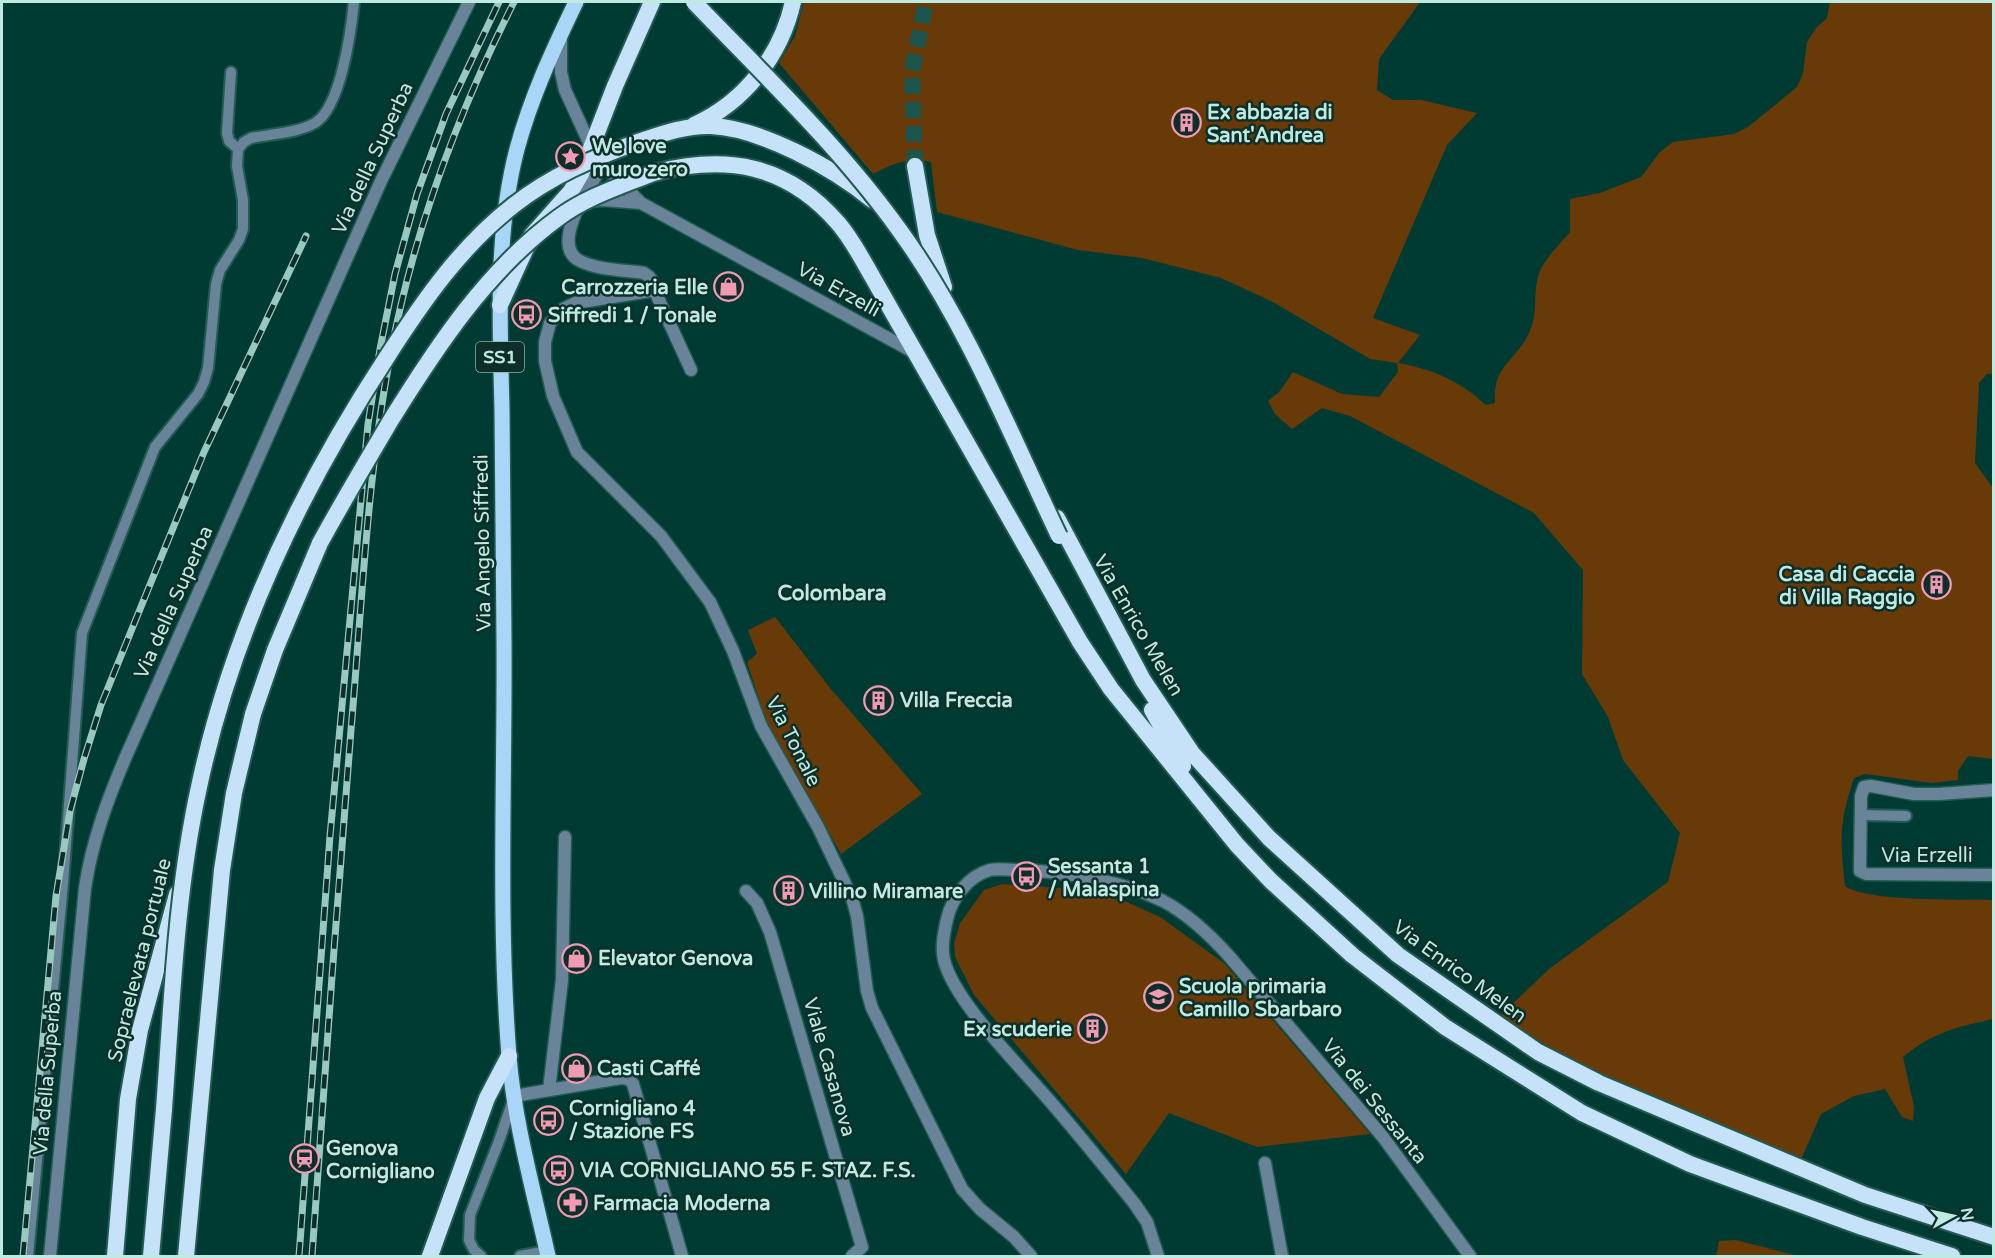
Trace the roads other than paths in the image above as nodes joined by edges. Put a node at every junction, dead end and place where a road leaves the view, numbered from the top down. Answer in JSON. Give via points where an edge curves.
{"nodes":[{"id":1,"x":354,"y":2,"type":"edge"},
{"id":2,"x":469,"y":2,"type":"edge"},
{"id":3,"x":576,"y":2,"type":"edge"},
{"id":4,"x":652,"y":2,"type":"edge"},
{"id":5,"x":694,"y":2,"type":"edge"},
{"id":6,"x":793,"y":2,"type":"edge"},
{"id":7,"x":561,"y":33,"type":"junction"},
{"id":8,"x":231,"y":72,"type":"dead end"},
{"id":9,"x":686,"y":128,"type":"junction"},
{"id":10,"x":238,"y":149,"type":"junction"},
{"id":11,"x":592,"y":149,"type":"junction"},
{"id":12,"x":603,"y":165,"type":"junction"},
{"id":13,"x":915,"y":166,"type":"tunnel mouth"},
{"id":14,"x":579,"y":203,"type":"junction"},
{"id":15,"x":641,"y":203,"type":"junction"},
{"id":16,"x":554,"y":209,"type":"junction"},
{"id":17,"x":653,"y":287,"type":"junction"},
{"id":18,"x":944,"y":287,"type":"junction"},
{"id":19,"x":500,"y":305,"type":"junction"},
{"id":20,"x":692,"y":370,"type":"dead end"},
{"id":21,"x":972,"y":456,"type":"dead end"},
{"id":22,"x":1994,"y":790,"type":"edge"},
{"id":23,"x":1204,"y":804,"type":"junction"},
{"id":24,"x":1861,"y":815,"type":"junction"},
{"id":25,"x":1906,"y":816,"type":"dead end"},
{"id":26,"x":565,"y":837,"type":"dead end"},
{"id":27,"x":188,"y":852,"type":"junction"},
{"id":28,"x":1994,"y":874,"type":"edge"},
{"id":29,"x":746,"y":891,"type":"dead end"},
{"id":30,"x":509,"y":1056,"type":"junction"},
{"id":31,"x":549,"y":1090,"type":"junction"},
{"id":32,"x":514,"y":1096,"type":"junction"},
{"id":33,"x":1265,"y":1163,"type":"dead end"},
{"id":34,"x":1994,"y":1237,"type":"edge"},
{"id":35,"x":547,"y":1254,"type":"edge"},
{"id":36,"x":28,"y":1257,"type":"edge"},
{"id":37,"x":50,"y":1257,"type":"edge"},
{"id":38,"x":115,"y":1257,"type":"edge"},
{"id":39,"x":151,"y":1257,"type":"edge"},
{"id":40,"x":186,"y":1257,"type":"edge"},
{"id":41,"x":430,"y":1257,"type":"edge"},
{"id":42,"x":481,"y":1257,"type":"edge"},
{"id":43,"x":520,"y":1257,"type":"edge"},
{"id":44,"x":681,"y":1257,"type":"edge"},
{"id":45,"x":852,"y":1257,"type":"edge"},
{"id":46,"x":1031,"y":1257,"type":"edge"},
{"id":47,"x":1158,"y":1257,"type":"edge"},
{"id":48,"x":1282,"y":1257,"type":"edge"},
{"id":49,"x":1470,"y":1257,"type":"edge"},
{"id":50,"x":1952,"y":1257,"type":"edge"}],
"edges":[{"from":1,"to":10,"type":"lane","via":[[344,64],[332,105],[325,114],[305,127],[251,138]]},
{"from":2,"to":37,"type":"street","name":"Via della Superba","via":[[381,181],[127,754],[96,835],[85,888]]},
{"from":3,"to":7,"type":"main road","name":"Via Angelo Siffredi"},
{"from":4,"to":11,"type":"highway"},
{"from":5,"to":23,"type":"highway","bridge":true,"via":[[849,164],[902,232],[972,353],[1070,557]]},
{"from":6,"to":9,"type":"highway","via":[[777,45],[750,86],[728,106]]},
{"from":7,"to":11,"type":"street","name":"Via Erzelli","via":[[565,90]]},
{"from":7,"to":19,"type":"main road","name":"Via Angelo Siffredi","via":[[529,107],[516,152],[508,192]]},
{"from":8,"to":10,"type":"lane","via":[[227,133]]},
{"from":9,"to":18,"type":"highway","bridge":true,"via":[[731,128],[756,135],[844,179],[904,230]]},
{"from":9,"to":27,"type":"highway","bridge":true,"via":[[592,158],[549,180],[480,235],[416,312],[362,396],[288,529],[242,639],[220,704],[201,777]]},
{"from":10,"to":36,"type":"lane","via":[[243,229],[216,284],[204,381],[155,447],[82,633]]},
{"from":11,"to":12,"type":"street","name":"Via Erzelli"},
{"from":11,"to":16,"type":"highway","via":[[571,191]]},
{"from":12,"to":14,"type":"street"},
{"from":12,"to":15,"type":"street","name":"Via Erzelli"},
{"from":13,"to":18,"type":"highway","via":[[927,235]]},
{"from":14,"to":15,"type":"street","name":"Via Erzelli"},
{"from":14,"to":16,"type":"street","name":"Via Erzelli"},
{"from":14,"to":17,"type":"street","via":[[569,243],[577,260],[644,273]]},
{"from":15,"to":21,"type":"street","name":"Via Erzelli","via":[[916,353]]},
{"from":16,"to":19,"type":"highway","via":[[532,235]]},
{"from":17,"to":20,"type":"street"},
{"from":17,"to":46,"type":"street","name":"Via Tonale","via":[[650,291],[575,303],[562,309],[550,323],[545,342],[553,396],[577,452],[661,536],[710,602],[733,651],[760,726],[818,827],[852,898],[872,1008],[962,1189]]},
{"from":18,"to":34,"type":"highway","name":"Via Enrico Melen","bridge":true,"via":[[1064,533],[1143,680],[1192,753],[1269,838],[1398,955],[1538,1052],[1599,1083],[1865,1195]]},
{"from":19,"to":30,"type":"main road","name":"Via Angelo Siffredi","number":"SS1","via":[[502,941]]},
{"from":22,"to":24,"type":"street","name":"Via Erzelli","via":[[1914,794],[1868,786],[1862,790]]},
{"from":23,"to":40,"type":"highway","bridge":true,"via":[[1110,689],[873,278],[845,232],[819,204],[778,177],[728,164],[700,163],[653,173],[607,191],[560,216],[496,273],[465,311],[352,484],[320,543],[271,660],[234,793],[222,870]]},
{"from":23,"to":50,"type":"highway","via":[[1271,881],[1352,955],[1445,1027],[1582,1113],[1690,1164]]},
{"from":24,"to":25,"type":"lane"},
{"from":24,"to":28,"type":"street","name":"Via Erzelli","via":[[1860,871],[1866,874]]},
{"from":26,"to":31,"type":"street","via":[[562,980]]},
{"from":27,"to":38,"type":"highway","name":"Sopraelevata portuale","bridge":true,"via":[[140,1030],[128,1099]]},
{"from":27,"to":39,"type":"highway","bridge":true},
{"from":29,"to":45,"type":"street","name":"Viale Casanova","via":[[757,903],[770,932],[862,1247]]},
{"from":30,"to":32,"type":"main road","name":"Via Angelo Siffredi"},
{"from":30,"to":41,"type":"highway","via":[[488,1098]]},
{"from":31,"to":32,"type":"street"},
{"from":31,"to":44,"type":"street","via":[[621,1078],[633,1084]]},
{"from":32,"to":35,"type":"main road","name":"Via Angelo Siffredi"},
{"from":32,"to":42,"type":"lane","via":[[470,1215],[469,1239]]},
{"from":33,"to":48,"type":"street"},
{"from":35,"to":43,"type":"lane"},
{"from":47,"to":49,"type":"street","name":"Via dei Sessanta","via":[[1147,1222],[1134,1203],[1018,1068],[954,983],[944,960],[943,940],[949,912],[968,881],[989,871],[1047,870],[1134,888],[1165,902],[1205,931],[1383,1137]]}]}
